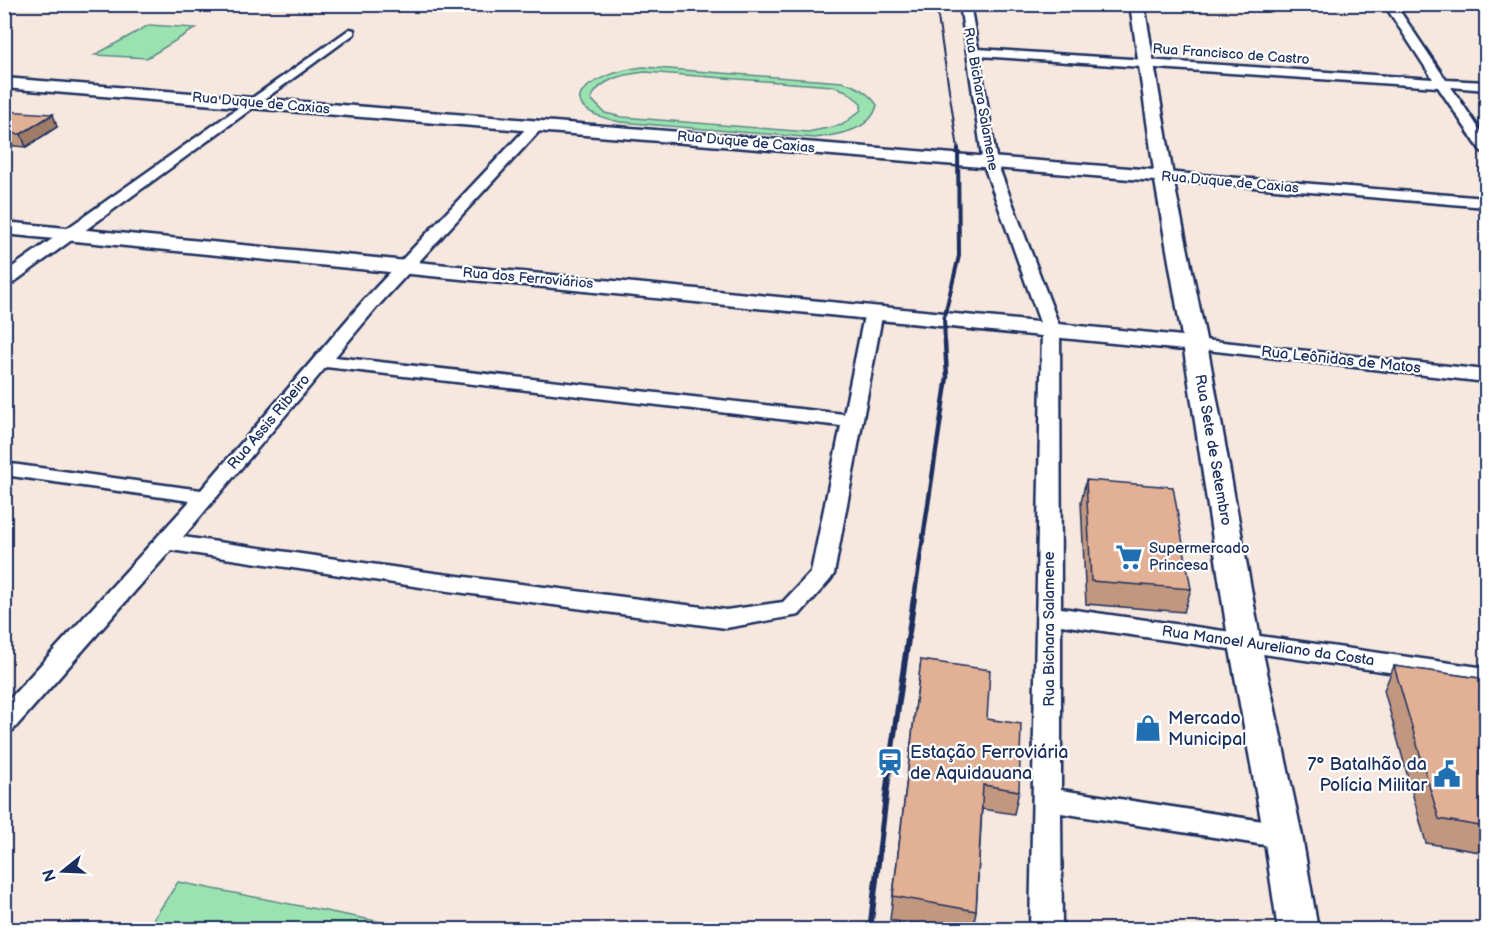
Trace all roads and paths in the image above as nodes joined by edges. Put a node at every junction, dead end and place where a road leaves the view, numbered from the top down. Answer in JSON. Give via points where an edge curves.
{"nodes":[{"id":1,"x":965,"y":4,"type":"edge"},
{"id":2,"x":1137,"y":4,"type":"edge"},
{"id":3,"x":1389,"y":4,"type":"edge"},
{"id":4,"x":350,"y":32,"type":"dead end"},
{"id":5,"x":973,"y":52,"type":"junction"},
{"id":6,"x":1146,"y":64,"type":"junction"},
{"id":7,"x":4,"y":82,"type":"edge"},
{"id":8,"x":1443,"y":83,"type":"junction"},
{"id":9,"x":1486,"y":86,"type":"edge"},
{"id":10,"x":254,"y":102,"type":"junction"},
{"id":11,"x":537,"y":125,"type":"junction"},
{"id":12,"x":1486,"y":148,"type":"edge"},
{"id":13,"x":990,"y":163,"type":"junction"},
{"id":14,"x":1164,"y":176,"type":"junction"},
{"id":15,"x":1486,"y":202,"type":"edge"},
{"id":16,"x":4,"y":228,"type":"edge"},
{"id":17,"x":70,"y":234,"type":"junction"},
{"id":18,"x":406,"y":266,"type":"junction"},
{"id":19,"x":4,"y":280,"type":"edge"},
{"id":20,"x":874,"y":311,"type":"junction"},
{"id":21,"x":1051,"y":328,"type":"junction"},
{"id":22,"x":1195,"y":344,"type":"junction"},
{"id":23,"x":322,"y":361,"type":"junction"},
{"id":24,"x":1486,"y":376,"type":"edge"},
{"id":25,"x":853,"y":421,"type":"junction"},
{"id":26,"x":4,"y":469,"type":"edge"},
{"id":27,"x":206,"y":497,"type":"junction"},
{"id":28,"x":167,"y":542,"type":"junction"},
{"id":29,"x":1049,"y":615,"type":"junction"},
{"id":30,"x":1245,"y":644,"type":"junction"},
{"id":31,"x":1486,"y":677,"type":"edge"},
{"id":32,"x":4,"y":723,"type":"edge"},
{"id":33,"x":1047,"y":800,"type":"junction"},
{"id":34,"x":1283,"y":836,"type":"junction"},
{"id":35,"x":1047,"y":930,"type":"edge"},
{"id":36,"x":1298,"y":930,"type":"edge"}],
"edges":[{"from":1,"to":5,"type":"street","name":"Rua Bichara Salamene"},
{"from":2,"to":6,"type":"main road","name":"Rua Sete de Setembro"},
{"from":3,"to":8,"type":"street"},
{"from":4,"to":10,"type":"street"},
{"from":5,"to":6,"type":"street","name":"Rua Francisco de Castro"},
{"from":5,"to":13,"type":"street","name":"Rua Bichara Salamene"},
{"from":6,"to":8,"type":"street","name":"Rua Francisco de Castro"},
{"from":6,"to":14,"type":"main road","name":"Rua Sete de Setembro"},
{"from":7,"to":10,"type":"main road","name":"Rua Duque de Caxias"},
{"from":8,"to":9,"type":"street","name":"Rua Francisco de Castro"},
{"from":8,"to":12,"type":"street"},
{"from":10,"to":11,"type":"main road","name":"Rua Duque de Caxias"},
{"from":10,"to":17,"type":"street"},
{"from":11,"to":13,"type":"main road","name":"Rua Duque de Caxias"},
{"from":11,"to":18,"type":"street","name":"Rua Assis Ribeiro"},
{"from":13,"to":14,"type":"main road","name":"Rua Duque de Caxias"},
{"from":13,"to":21,"type":"street","name":"Rua Bichara Salamene"},
{"from":14,"to":15,"type":"street","name":"Rua Duque de Caxias"},
{"from":14,"to":22,"type":"main road","name":"Rua Sete de Setembro"},
{"from":16,"to":17,"type":"main road","name":"Rua dos Ferroviários"},
{"from":17,"to":18,"type":"main road","name":"Rua dos Ferroviários"},
{"from":17,"to":19,"type":"street"},
{"from":18,"to":20,"type":"main road","name":"Rua dos Ferroviários"},
{"from":18,"to":23,"type":"street","name":"Rua Assis Ribeiro"},
{"from":20,"to":21,"type":"main road","name":"Rua dos Ferroviários"},
{"from":20,"to":25,"type":"street"},
{"from":21,"to":22,"type":"main road"},
{"from":21,"to":29,"type":"street","name":"Rua Bichara Salamene"},
{"from":22,"to":24,"type":"street","name":"Rua Leônidas de Matos"},
{"from":22,"to":30,"type":"main road","name":"Rua Sete de Setembro"},
{"from":23,"to":25,"type":"street"},
{"from":23,"to":27,"type":"street","name":"Rua Assis Ribeiro"},
{"from":25,"to":28,"type":"street","via":[[822,574],[790,609],[726,619]]},
{"from":26,"to":27,"type":"street"},
{"from":27,"to":28,"type":"street","name":"Rua Assis Ribeiro"},
{"from":28,"to":32,"type":"street","name":"Rua Assis Ribeiro"},
{"from":29,"to":30,"type":"street","name":"Rua Manoel Aureliano da Costa"},
{"from":29,"to":33,"type":"street","name":"Rua Bichara Salamene"},
{"from":30,"to":31,"type":"street","name":"Rua Manoel Aureliano da Costa"},
{"from":30,"to":34,"type":"main road","name":"Rua Sete de Setembro"},
{"from":33,"to":34,"type":"street"},
{"from":33,"to":35,"type":"street","name":"Rua Bichara Salamene"},
{"from":34,"to":36,"type":"main road","name":"Rua Sete de Setembro"}]}
